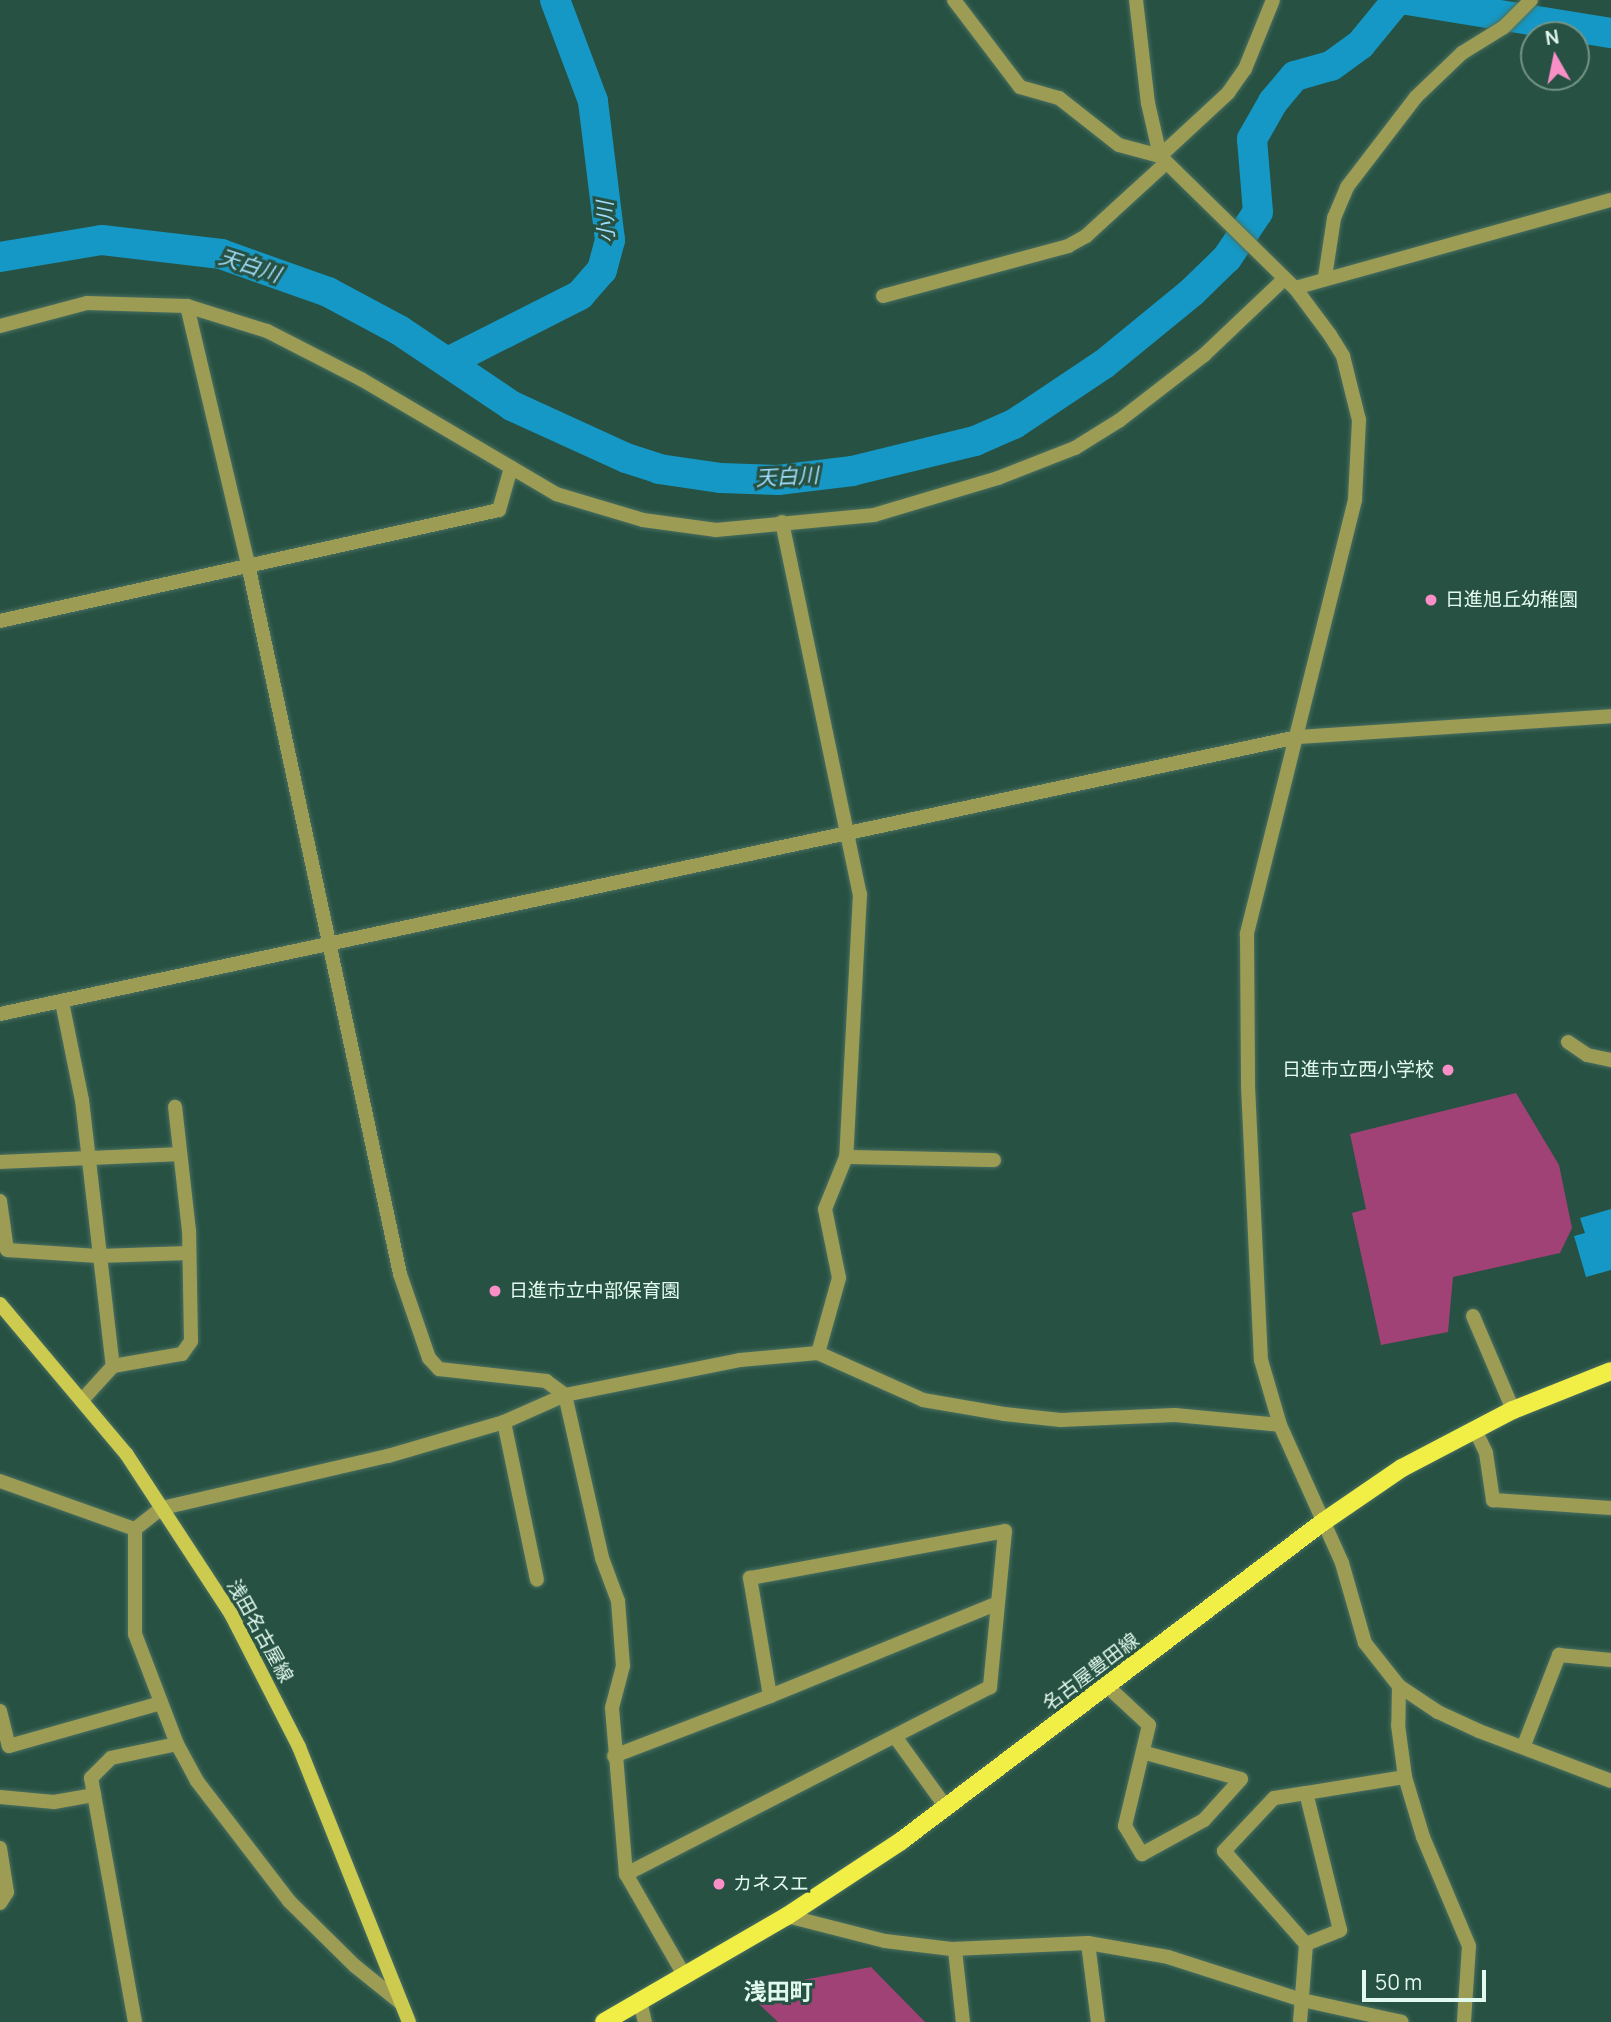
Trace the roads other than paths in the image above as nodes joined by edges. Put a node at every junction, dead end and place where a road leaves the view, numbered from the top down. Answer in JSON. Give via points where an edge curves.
{"nodes":[{"id":1,"x":954,"y":0,"type":"edge"},
{"id":2,"x":1136,"y":0,"type":"edge"},
{"id":3,"x":1273,"y":0,"type":"edge"},
{"id":4,"x":1531,"y":0,"type":"edge"},
{"id":5,"x":1163,"y":159,"type":"junction"},
{"id":6,"x":1611,"y":200,"type":"edge"},
{"id":7,"x":1325,"y":277,"type":"junction"},
{"id":8,"x":1289,"y":284,"type":"junction"},
{"id":9,"x":883,"y":296,"type":"dead end"},
{"id":10,"x":187,"y":306,"type":"junction"},
{"id":11,"x":0,"y":326,"type":"edge"},
{"id":12,"x":511,"y":468,"type":"junction"},
{"id":13,"x":782,"y":522,"type":"junction"},
{"id":14,"x":249,"y":569,"type":"junction"},
{"id":15,"x":0,"y":621,"type":"edge"},
{"id":16,"x":1611,"y":716,"type":"edge"},
{"id":17,"x":1298,"y":737,"type":"junction"},
{"id":18,"x":844,"y":831,"type":"junction"},
{"id":19,"x":327,"y":945,"type":"junction"},
{"id":20,"x":62,"y":1002,"type":"junction"},
{"id":21,"x":0,"y":1014,"type":"edge"},
{"id":22,"x":1568,"y":1042,"type":"dead end"},
{"id":23,"x":1611,"y":1060,"type":"edge"},
{"id":24,"x":175,"y":1107,"type":"dead end"},
{"id":25,"x":180,"y":1154,"type":"junction"},
{"id":26,"x":846,"y":1157,"type":"junction"},
{"id":27,"x":88,"y":1160,"type":"junction"},
{"id":28,"x":994,"y":1160,"type":"dead end"},
{"id":29,"x":0,"y":1162,"type":"edge"},
{"id":30,"x":0,"y":1201,"type":"edge"},
{"id":31,"x":189,"y":1253,"type":"junction"},
{"id":32,"x":97,"y":1256,"type":"junction"},
{"id":33,"x":0,"y":1304,"type":"edge"},
{"id":34,"x":1473,"y":1316,"type":"dead end"},
{"id":35,"x":818,"y":1353,"type":"junction"},
{"id":36,"x":113,"y":1366,"type":"junction"},
{"id":37,"x":1611,"y":1371,"type":"edge"},
{"id":38,"x":565,"y":1395,"type":"junction"},
{"id":39,"x":83,"y":1399,"type":"junction"},
{"id":40,"x":1513,"y":1410,"type":"junction"},
{"id":41,"x":504,"y":1422,"type":"junction"},
{"id":42,"x":1280,"y":1425,"type":"junction"},
{"id":43,"x":1475,"y":1430,"type":"junction"},
{"id":44,"x":4,"y":1487,"type":"edge"},
{"id":45,"x":162,"y":1508,"type":"junction"},
{"id":46,"x":1611,"y":1508,"type":"edge"},
{"id":47,"x":1323,"y":1522,"type":"junction"},
{"id":48,"x":135,"y":1529,"type":"junction"},
{"id":49,"x":537,"y":1580,"type":"dead end"},
{"id":50,"x":996,"y":1604,"type":"junction"},
{"id":51,"x":1611,"y":1660,"type":"edge"},
{"id":52,"x":1107,"y":1686,"type":"junction"},
{"id":53,"x":1399,"y":1686,"type":"junction"},
{"id":54,"x":771,"y":1696,"type":"junction"},
{"id":55,"x":161,"y":1703,"type":"junction"},
{"id":56,"x":0,"y":1711,"type":"edge"},
{"id":57,"x":896,"y":1738,"type":"junction"},
{"id":58,"x":177,"y":1744,"type":"junction"},
{"id":59,"x":1524,"y":1745,"type":"junction"},
{"id":60,"x":1145,"y":1752,"type":"junction"},
{"id":61,"x":614,"y":1756,"type":"junction"},
{"id":62,"x":1405,"y":1777,"type":"junction"},
{"id":63,"x":1611,"y":1781,"type":"edge"},
{"id":64,"x":1306,"y":1793,"type":"junction"},
{"id":65,"x":94,"y":1795,"type":"junction"},
{"id":66,"x":0,"y":1797,"type":"edge"},
{"id":67,"x":946,"y":1807,"type":"junction"},
{"id":68,"x":0,"y":1848,"type":"edge"},
{"id":69,"x":626,"y":1874,"type":"junction"},
{"id":70,"x":0,"y":1903,"type":"edge"},
{"id":71,"x":787,"y":1916,"type":"junction"},
{"id":72,"x":1088,"y":1943,"type":"junction"},
{"id":73,"x":1306,"y":1944,"type":"junction"},
{"id":74,"x":955,"y":1950,"type":"junction"},
{"id":75,"x":684,"y":1975,"type":"junction"},
{"id":76,"x":1301,"y":2000,"type":"junction"},
{"id":77,"x":640,"y":2001,"type":"junction"},
{"id":78,"x":401,"y":2003,"type":"junction"},
{"id":79,"x":135,"y":2022,"type":"edge"},
{"id":80,"x":409,"y":2022,"type":"edge"},
{"id":81,"x":604,"y":2022,"type":"edge"},
{"id":82,"x":645,"y":2022,"type":"edge"},
{"id":83,"x":963,"y":2022,"type":"edge"},
{"id":84,"x":1098,"y":2022,"type":"edge"},
{"id":85,"x":1300,"y":2022,"type":"edge"},
{"id":86,"x":1402,"y":2022,"type":"edge"},
{"id":87,"x":1464,"y":2022,"type":"edge"}],
"edges":[{"from":1,"to":5,"type":"street","via":[[1020,87],[1059,99],[1119,145]]},
{"from":2,"to":5,"type":"street","via":[[1148,103]]},
{"from":3,"to":5,"type":"street","via":[[1245,69],[1228,93]]},
{"from":4,"to":7,"type":"street","via":[[1508,23],[1462,53],[1416,97],[1348,187],[1334,218]]},
{"from":5,"to":8,"type":"street"},
{"from":5,"to":9,"type":"street","via":[[1086,236],[1068,246]]},
{"from":6,"to":7,"type":"street"},
{"from":7,"to":8,"type":"street"},
{"from":8,"to":13,"type":"street","via":[[1120,420],[1075,447],[920,504],[874,515]]},
{"from":8,"to":17,"type":"street","via":[[1343,356],[1359,420],[1355,500]]},
{"from":10,"to":11,"type":"street","via":[[87,303]]},
{"from":10,"to":12,"type":"street","via":[[267,331],[361,379]]},
{"from":10,"to":14,"type":"street"},
{"from":12,"to":13,"type":"street","via":[[556,494],[643,520],[716,530]]},
{"from":12,"to":14,"type":"street","via":[[499,510]]},
{"from":13,"to":18,"type":"street"},
{"from":14,"to":15,"type":"street"},
{"from":14,"to":19,"type":"street"},
{"from":16,"to":17,"type":"street"},
{"from":17,"to":18,"type":"street"},
{"from":17,"to":42,"type":"street","via":[[1247,934],[1248,1086],[1261,1360]]},
{"from":18,"to":19,"type":"street"},
{"from":18,"to":26,"type":"street","via":[[860,894]]},
{"from":19,"to":20,"type":"street"},
{"from":19,"to":38,"type":"street","via":[[400,1274],[429,1358],[439,1369],[546,1381]]},
{"from":20,"to":21,"type":"street"},
{"from":20,"to":27,"type":"street","via":[[82,1100]]},
{"from":22,"to":23,"type":"street","via":[[1587,1055]]},
{"from":24,"to":25,"type":"street"},
{"from":25,"to":27,"type":"street"},
{"from":25,"to":31,"type":"street"},
{"from":26,"to":28,"type":"street"},
{"from":26,"to":35,"type":"street","via":[[825,1209],[839,1278]]},
{"from":27,"to":29,"type":"street"},
{"from":27,"to":32,"type":"street"},
{"from":30,"to":32,"type":"street","via":[[7,1250]]},
{"from":31,"to":32,"type":"street"},
{"from":31,"to":36,"type":"street","via":[[191,1341],[182,1354]]},
{"from":32,"to":36,"type":"street"},
{"from":33,"to":39,"type":"main road","name":"浅田名古屋線"},
{"from":34,"to":40,"type":"street"},
{"from":35,"to":38,"type":"street","via":[[653,1374]]},
{"from":35,"to":42,"type":"street","via":[[923,1400],[1004,1414],[1061,1420],[1174,1415]]},
{"from":36,"to":39,"type":"street"},
{"from":37,"to":40,"type":"main road","name":"名古屋豊田線"},
{"from":38,"to":41,"type":"street"},
{"from":38,"to":61,"type":"street","via":[[602,1558],[618,1601],[623,1666],[612,1708]]},
{"from":39,"to":45,"type":"main road","name":"浅田名古屋線"},
{"from":40,"to":43,"type":"main road","name":"名古屋豊田線"},
{"from":41,"to":45,"type":"street","via":[[388,1457]]},
{"from":41,"to":49,"type":"street"},
{"from":42,"to":47,"type":"street"},
{"from":43,"to":46,"type":"street","via":[[1486,1453],[1493,1500]]},
{"from":43,"to":47,"type":"main road","name":"名古屋豊田線","via":[[1402,1468]]},
{"from":44,"to":48,"type":"street"},
{"from":45,"to":48,"type":"street"},
{"from":45,"to":78,"type":"main road","name":"浅田名古屋線","via":[[231,1614],[299,1747]]},
{"from":47,"to":52,"type":"main road","name":"名古屋豊田線"},
{"from":47,"to":53,"type":"street","via":[[1342,1563],[1365,1643]]},
{"from":48,"to":55,"type":"street","via":[[135,1634]]},
{"from":50,"to":54,"type":"street"},
{"from":50,"to":54,"type":"street","via":[[1005,1531],[750,1578]]},
{"from":50,"to":57,"type":"street","via":[[990,1687]]},
{"from":51,"to":59,"type":"street","via":[[1559,1655]]},
{"from":52,"to":60,"type":"street","via":[[1149,1725]]},
{"from":52,"to":67,"type":"main road","name":"名古屋豊田線"},
{"from":53,"to":59,"type":"street","via":[[1438,1712]]},
{"from":53,"to":62,"type":"street","via":[[1398,1726]]},
{"from":54,"to":61,"type":"street"},
{"from":55,"to":56,"type":"street","via":[[9,1746]]},
{"from":55,"to":58,"type":"street"},
{"from":57,"to":67,"type":"street"},
{"from":57,"to":69,"type":"street"},
{"from":58,"to":65,"type":"street","via":[[104,1762],[91,1778]]},
{"from":58,"to":78,"type":"street","via":[[197,1781],[289,1901],[355,1966]]},
{"from":59,"to":63,"type":"street"},
{"from":60,"to":60,"type":"street","via":[[1125,1826],[1142,1854],[1204,1820],[1241,1779]]},
{"from":61,"to":69,"type":"street"},
{"from":62,"to":64,"type":"street"},
{"from":62,"to":87,"type":"street","via":[[1423,1837],[1469,1946]]},
{"from":64,"to":73,"type":"street","via":[[1339,1930]]},
{"from":64,"to":73,"type":"street","via":[[1274,1798],[1224,1851]]},
{"from":65,"to":66,"type":"street","via":[[54,1802]]},
{"from":65,"to":79,"type":"street"},
{"from":67,"to":71,"type":"main road","name":"名古屋豊田線"},
{"from":68,"to":70,"type":"street","via":[[7,1892]]},
{"from":69,"to":75,"type":"street"},
{"from":71,"to":74,"type":"street","via":[[885,1941]]},
{"from":71,"to":75,"type":"main road","name":"名古屋豊田線"},
{"from":72,"to":74,"type":"street"},
{"from":72,"to":76,"type":"street","via":[[1168,1958]]},
{"from":72,"to":84,"type":"street"},
{"from":73,"to":76,"type":"street"},
{"from":74,"to":83,"type":"street"},
{"from":75,"to":77,"type":"main road","name":"名古屋豊田線"},
{"from":76,"to":85,"type":"street"},
{"from":76,"to":86,"type":"street"},
{"from":77,"to":81,"type":"main road","name":"名古屋豊田線"},
{"from":77,"to":82,"type":"street"},
{"from":78,"to":80,"type":"main road","name":"浅田名古屋線"}]}
